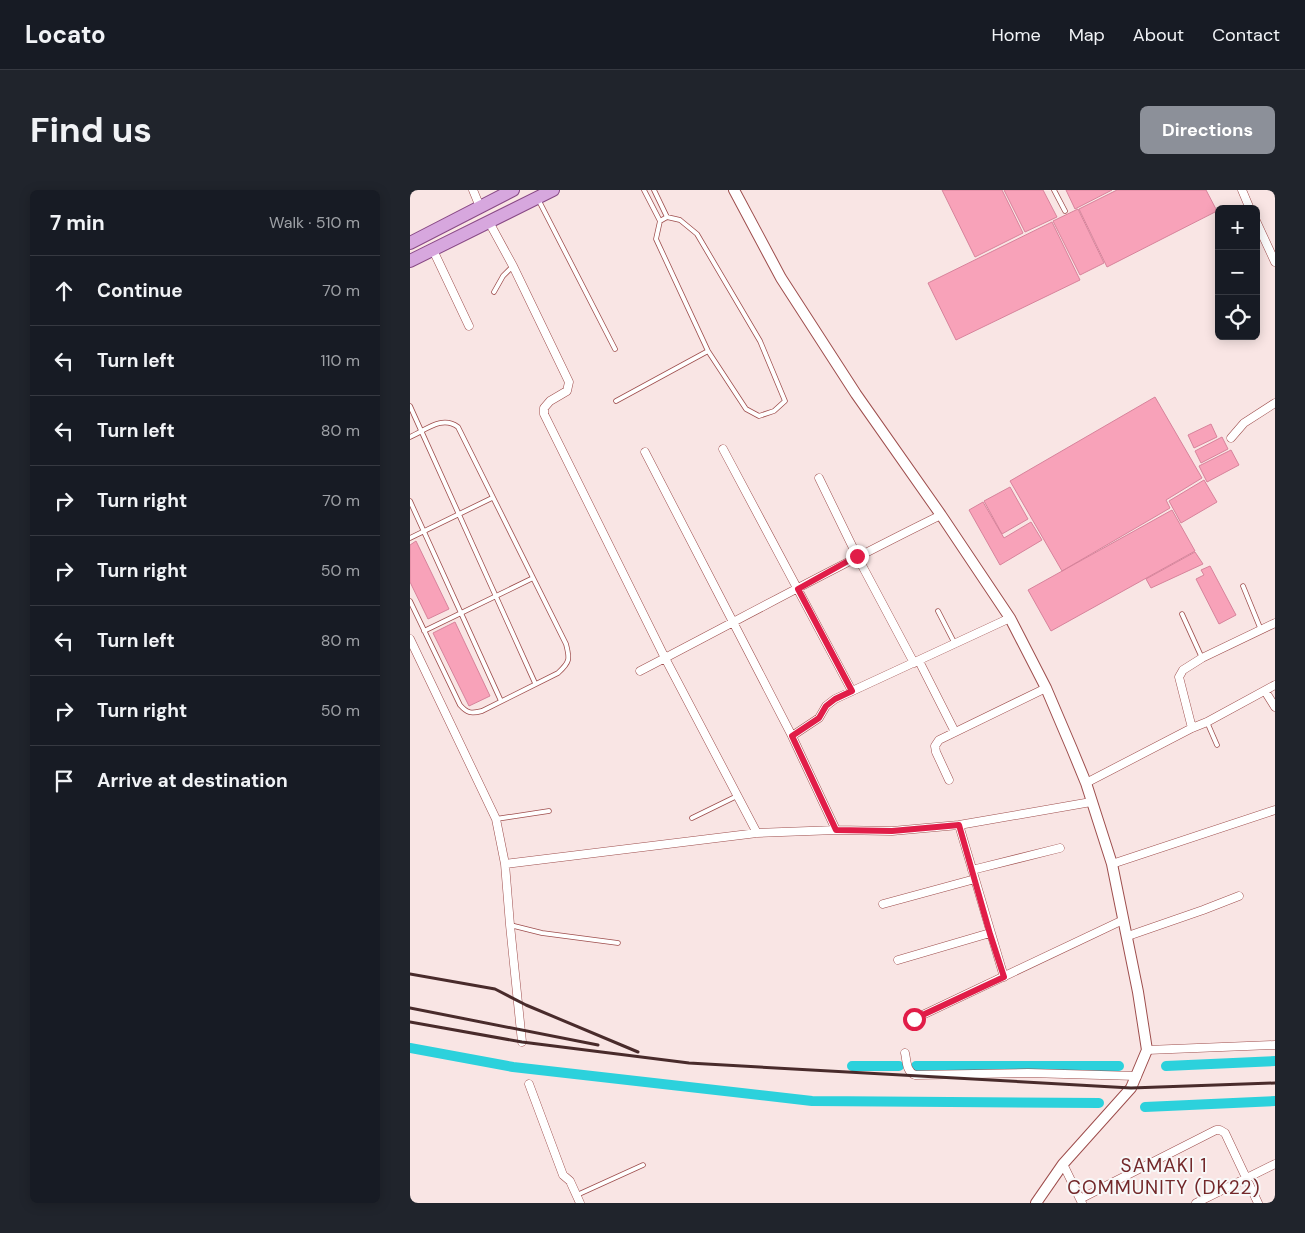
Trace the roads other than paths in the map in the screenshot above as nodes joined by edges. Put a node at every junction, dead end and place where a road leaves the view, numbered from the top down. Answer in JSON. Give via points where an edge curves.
{"nodes":[{"id":1,"x":473,"y":190,"type":"edge"},
{"id":2,"x":513,"y":190,"type":"edge"},
{"id":3,"x":552,"y":190,"type":"edge"},
{"id":4,"x":644,"y":190,"type":"edge"},
{"id":5,"x":654,"y":190,"type":"edge"},
{"id":6,"x":734,"y":190,"type":"edge"},
{"id":7,"x":1054,"y":190,"type":"edge"},
{"id":8,"x":1242,"y":190,"type":"edge"},
{"id":9,"x":537,"y":198,"type":"junction"},
{"id":10,"x":1248,"y":205,"type":"edge"},
{"id":11,"x":480,"y":207,"type":"junction"},
{"id":12,"x":1065,"y":211,"type":"dead end"},
{"id":13,"x":668,"y":217,"type":"junction"},
{"id":14,"x":660,"y":221,"type":"junction"},
{"id":15,"x":489,"y":222,"type":"junction"},
{"id":16,"x":1260,"y":230,"type":"edge"},
{"id":17,"x":410,"y":243,"type":"edge"},
{"id":18,"x":433,"y":250,"type":"junction"},
{"id":19,"x":410,"y":261,"type":"edge"},
{"id":20,"x":1275,"y":262,"type":"edge"},
{"id":21,"x":513,"y":266,"type":"junction"},
{"id":22,"x":494,"y":292,"type":"dead end"},
{"id":23,"x":469,"y":326,"type":"dead end"},
{"id":24,"x":615,"y":349,"type":"dead end"},
{"id":25,"x":708,"y":351,"type":"junction"},
{"id":26,"x":616,"y":401,"type":"dead end"},
{"id":27,"x":1275,"y":403,"type":"edge"},
{"id":28,"x":410,"y":406,"type":"edge"},
{"id":29,"x":422,"y":431,"type":"junction"},
{"id":30,"x":410,"y":438,"type":"edge"},
{"id":31,"x":1231,"y":438,"type":"dead end"},
{"id":32,"x":723,"y":449,"type":"dead end"},
{"id":33,"x":645,"y":452,"type":"dead end"},
{"id":34,"x":819,"y":478,"type":"dead end"},
{"id":35,"x":492,"y":498,"type":"junction"},
{"id":36,"x":410,"y":502,"type":"edge"},
{"id":37,"x":459,"y":514,"type":"junction"},
{"id":38,"x":941,"y":515,"type":"junction"},
{"id":39,"x":424,"y":531,"type":"junction"},
{"id":40,"x":410,"y":538,"type":"edge"},
{"id":41,"x":857,"y":556,"type":"junction"},
{"id":42,"x":533,"y":578,"type":"junction"},
{"id":43,"x":1243,"y":586,"type":"dead end"},
{"id":44,"x":798,"y":589,"type":"junction"},
{"id":45,"x":496,"y":596,"type":"junction"},
{"id":46,"x":410,"y":601,"type":"edge"},
{"id":47,"x":938,"y":611,"type":"dead end"},
{"id":48,"x":462,"y":612,"type":"junction"},
{"id":49,"x":1182,"y":614,"type":"dead end"},
{"id":50,"x":1010,"y":618,"type":"junction"},
{"id":51,"x":733,"y":621,"type":"junction"},
{"id":52,"x":1275,"y":623,"type":"edge"},
{"id":53,"x":1261,"y":630,"type":"junction"},
{"id":54,"x":424,"y":631,"type":"junction"},
{"id":55,"x":410,"y":639,"type":"edge"},
{"id":56,"x":955,"y":644,"type":"junction"},
{"id":57,"x":665,"y":658,"type":"junction"},
{"id":58,"x":1202,"y":658,"type":"junction"},
{"id":59,"x":917,"y":662,"type":"junction"},
{"id":60,"x":640,"y":671,"type":"dead end"},
{"id":61,"x":535,"y":684,"type":"junction"},
{"id":62,"x":1275,"y":685,"type":"edge"},
{"id":63,"x":1046,"y":688,"type":"junction"},
{"id":64,"x":1264,"y":690,"type":"junction"},
{"id":65,"x":852,"y":691,"type":"junction"},
{"id":66,"x":501,"y":701,"type":"junction"},
{"id":67,"x":1275,"y":707,"type":"edge"},
{"id":68,"x":1207,"y":722,"type":"junction"},
{"id":69,"x":1192,"y":728,"type":"junction"},
{"id":70,"x":955,"y":732,"type":"junction"},
{"id":71,"x":792,"y":736,"type":"junction"},
{"id":72,"x":1217,"y":745,"type":"dead end"},
{"id":73,"x":949,"y":780,"type":"dead end"},
{"id":74,"x":1086,"y":784,"type":"junction"},
{"id":75,"x":737,"y":796,"type":"junction"},
{"id":76,"x":1091,"y":802,"type":"junction"},
{"id":77,"x":1275,"y":810,"type":"edge"},
{"id":78,"x":549,"y":811,"type":"dead end"},
{"id":79,"x":496,"y":818,"type":"junction"},
{"id":80,"x":692,"y":818,"type":"dead end"},
{"id":81,"x":959,"y":825,"type":"junction"},
{"id":82,"x":836,"y":830,"type":"junction"},
{"id":83,"x":757,"y":833,"type":"junction"},
{"id":84,"x":1060,"y":848,"type":"dead end"},
{"id":85,"x":505,"y":864,"type":"junction"},
{"id":86,"x":1112,"y":864,"type":"junction"},
{"id":87,"x":972,"y":870,"type":"junction"},
{"id":88,"x":974,"y":879,"type":"junction"},
{"id":89,"x":1239,"y":896,"type":"dead end"},
{"id":90,"x":883,"y":904,"type":"dead end"},
{"id":91,"x":1123,"y":920,"type":"junction"},
{"id":92,"x":510,"y":926,"type":"junction"},
{"id":93,"x":990,"y":934,"type":"junction"},
{"id":94,"x":1128,"y":936,"type":"junction"},
{"id":95,"x":618,"y":944,"type":"dead end"},
{"id":96,"x":898,"y":960,"type":"dead end"},
{"id":97,"x":1004,"y":977,"type":"junction"},
{"id":98,"x":914,"y":1019,"type":"dead end"},
{"id":99,"x":522,"y":1042,"type":"dead end"},
{"id":100,"x":1275,"y":1045,"type":"edge"},
{"id":101,"x":1147,"y":1050,"type":"junction"},
{"id":102,"x":905,"y":1053,"type":"dead end"},
{"id":103,"x":1137,"y":1076,"type":"junction"},
{"id":104,"x":529,"y":1084,"type":"dead end"},
{"id":105,"x":1063,"y":1164,"type":"junction"},
{"id":106,"x":1275,"y":1164,"type":"edge"},
{"id":107,"x":643,"y":1165,"type":"dead end"},
{"id":108,"x":1246,"y":1178,"type":"junction"},
{"id":109,"x":577,"y":1195,"type":"junction"},
{"id":110,"x":1078,"y":1202,"type":"edge"},
{"id":111,"x":580,"y":1203,"type":"edge"},
{"id":112,"x":1036,"y":1203,"type":"edge"},
{"id":113,"x":1196,"y":1203,"type":"edge"},
{"id":114,"x":1258,"y":1203,"type":"edge"}],
"edges":[{"from":1,"to":11,"type":"street"},
{"from":2,"to":11,"type":"main road"},
{"from":3,"to":9,"type":"main road"},
{"from":4,"to":14,"type":"lane"},
{"from":5,"to":13,"type":"lane"},
{"from":6,"to":38,"type":"street","via":[[780,278]]},
{"from":7,"to":12,"type":"lane"},
{"from":8,"to":10,"type":"street"},
{"from":9,"to":15,"type":"main road"},
{"from":9,"to":24,"type":"lane"},
{"from":11,"to":17,"type":"main road"},
{"from":13,"to":14,"type":"lane"},
{"from":13,"to":25,"type":"lane","via":[[680,220],[697,234],[760,341],[785,401],[774,411],[760,416],[746,409]]},
{"from":14,"to":25,"type":"lane","via":[[656,239]]},
{"from":15,"to":18,"type":"main road"},
{"from":15,"to":21,"type":"street"},
{"from":16,"to":20,"type":"street"},
{"from":18,"to":19,"type":"main road"},
{"from":18,"to":23,"type":"street"},
{"from":21,"to":22,"type":"lane"},
{"from":21,"to":57,"type":"street","via":[[569,382],[568,391],[550,401],[544,408],[544,414]]},
{"from":25,"to":26,"type":"lane"},
{"from":27,"to":31,"type":"street","via":[[1244,423]]},
{"from":28,"to":29,"type":"lane"},
{"from":29,"to":30,"type":"lane"},
{"from":29,"to":35,"type":"lane","via":[[441,422],[458,427]]},
{"from":29,"to":37,"type":"lane"},
{"from":32,"to":44,"type":"street"},
{"from":33,"to":51,"type":"street"},
{"from":34,"to":41,"type":"street"},
{"from":35,"to":37,"type":"lane"},
{"from":35,"to":42,"type":"lane"},
{"from":36,"to":39,"type":"lane"},
{"from":37,"to":39,"type":"lane"},
{"from":37,"to":45,"type":"lane"},
{"from":38,"to":41,"type":"street"},
{"from":38,"to":50,"type":"street"},
{"from":39,"to":40,"type":"lane"},
{"from":39,"to":48,"type":"lane"},
{"from":41,"to":44,"type":"street"},
{"from":41,"to":59,"type":"street"},
{"from":42,"to":45,"type":"lane"},
{"from":42,"to":61,"type":"lane","via":[[570,657],[558,673]]},
{"from":43,"to":53,"type":"lane"},
{"from":44,"to":51,"type":"street"},
{"from":44,"to":65,"type":"street"},
{"from":45,"to":48,"type":"lane"},
{"from":45,"to":61,"type":"lane"},
{"from":46,"to":54,"type":"lane"},
{"from":47,"to":56,"type":"lane"},
{"from":48,"to":54,"type":"lane"},
{"from":48,"to":66,"type":"lane"},
{"from":49,"to":58,"type":"lane"},
{"from":50,"to":56,"type":"street"},
{"from":50,"to":63,"type":"street"},
{"from":51,"to":57,"type":"street"},
{"from":51,"to":71,"type":"street"},
{"from":52,"to":53,"type":"street"},
{"from":53,"to":58,"type":"street"},
{"from":54,"to":66,"type":"lane","via":[[466,712],[482,711]]},
{"from":55,"to":79,"type":"street"},
{"from":56,"to":59,"type":"street"},
{"from":57,"to":60,"type":"street"},
{"from":57,"to":75,"type":"street"},
{"from":58,"to":69,"type":"street","via":[[1183,670],[1179,677]]},
{"from":59,"to":65,"type":"street"},
{"from":59,"to":70,"type":"street"},
{"from":61,"to":66,"type":"lane"},
{"from":62,"to":64,"type":"street"},
{"from":63,"to":70,"type":"street"},
{"from":63,"to":74,"type":"street"},
{"from":64,"to":67,"type":"street"},
{"from":64,"to":68,"type":"street"},
{"from":65,"to":71,"type":"street","via":[[835,699],[819,718]]},
{"from":68,"to":69,"type":"street"},
{"from":68,"to":72,"type":"lane"},
{"from":69,"to":74,"type":"street"},
{"from":70,"to":73,"type":"street","via":[[938,740],[935,746]]},
{"from":71,"to":82,"type":"street"},
{"from":74,"to":76,"type":"street"},
{"from":75,"to":80,"type":"lane"},
{"from":75,"to":83,"type":"street"},
{"from":76,"to":81,"type":"street"},
{"from":76,"to":86,"type":"street"},
{"from":77,"to":86,"type":"street"},
{"from":78,"to":79,"type":"lane"},
{"from":79,"to":85,"type":"street"},
{"from":81,"to":82,"type":"street","via":[[892,831]]},
{"from":81,"to":87,"type":"street"},
{"from":82,"to":83,"type":"street"},
{"from":83,"to":85,"type":"street"},
{"from":84,"to":87,"type":"street"},
{"from":85,"to":92,"type":"street"},
{"from":86,"to":91,"type":"street"},
{"from":87,"to":88,"type":"street"},
{"from":88,"to":90,"type":"street"},
{"from":88,"to":93,"type":"street"},
{"from":89,"to":94,"type":"street"},
{"from":91,"to":94,"type":"street"},
{"from":91,"to":97,"type":"street"},
{"from":92,"to":95,"type":"lane"},
{"from":92,"to":99,"type":"street"},
{"from":93,"to":96,"type":"street"},
{"from":93,"to":97,"type":"street"},
{"from":94,"to":101,"type":"street"},
{"from":97,"to":98,"type":"street"},
{"from":100,"to":101,"type":"street"},
{"from":101,"to":103,"type":"street"},
{"from":102,"to":103,"type":"street","via":[[908,1068],[915,1075],[1028,1073]]},
{"from":103,"to":105,"type":"street","via":[[1131,1088]]},
{"from":104,"to":109,"type":"street","via":[[563,1174]]},
{"from":105,"to":110,"type":"street"},
{"from":105,"to":112,"type":"street"},
{"from":106,"to":108,"type":"street"},
{"from":107,"to":109,"type":"lane"},
{"from":108,"to":110,"type":"street","via":[[1225,1133],[1216,1130]]},
{"from":108,"to":113,"type":"street"},
{"from":108,"to":114,"type":"street"},
{"from":109,"to":111,"type":"street"}]}
